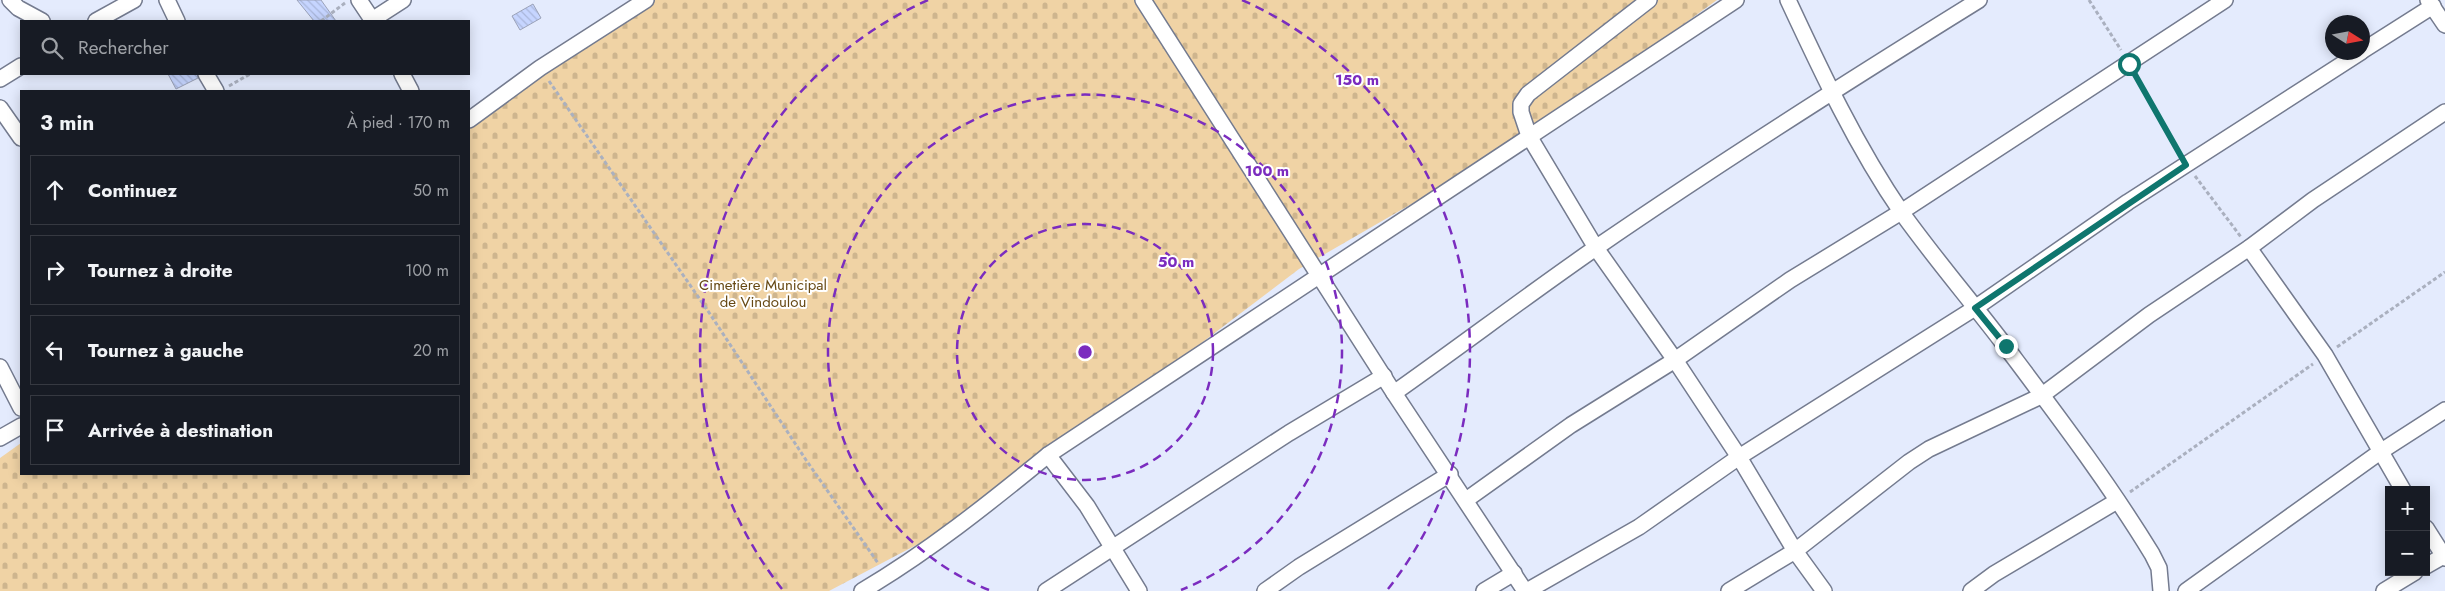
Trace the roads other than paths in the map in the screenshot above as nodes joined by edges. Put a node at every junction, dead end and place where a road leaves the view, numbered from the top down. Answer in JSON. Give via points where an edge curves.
{"nodes":[{"id":1,"x":10,"y":0,"type":"edge"},
{"id":2,"x":134,"y":0,"type":"edge"},
{"id":3,"x":167,"y":0,"type":"edge"},
{"id":4,"x":359,"y":0,"type":"edge"},
{"id":5,"x":403,"y":0,"type":"edge"},
{"id":6,"x":646,"y":0,"type":"edge"},
{"id":7,"x":1143,"y":0,"type":"edge"},
{"id":8,"x":1649,"y":0,"type":"edge"},
{"id":9,"x":1736,"y":0,"type":"edge"},
{"id":10,"x":1788,"y":0,"type":"edge"},
{"id":11,"x":1979,"y":0,"type":"edge"},
{"id":12,"x":2225,"y":0,"type":"edge"},
{"id":13,"x":2430,"y":3,"type":"edge"},
{"id":14,"x":40,"y":20,"type":"edge"},
{"id":15,"x":98,"y":20,"type":"edge"},
{"id":16,"x":177,"y":20,"type":"edge"},
{"id":17,"x":371,"y":20,"type":"edge"},
{"id":18,"x":373,"y":20,"type":"edge"},
{"id":19,"x":2445,"y":25,"type":"edge"},
{"id":20,"x":2370,"y":46,"type":"edge"},
{"id":21,"x":2350,"y":60,"type":"edge"},
{"id":22,"x":20,"y":67,"type":"edge"},
{"id":23,"x":207,"y":75,"type":"edge"},
{"id":24,"x":403,"y":75,"type":"edge"},
{"id":25,"x":0,"y":79,"type":"edge"},
{"id":26,"x":221,"y":89,"type":"edge"},
{"id":27,"x":410,"y":90,"type":"edge"},
{"id":28,"x":1831,"y":91,"type":"junction"},
{"id":29,"x":0,"y":108,"type":"edge"},
{"id":30,"x":2445,"y":112,"type":"edge"},
{"id":31,"x":470,"y":119,"type":"edge"},
{"id":32,"x":1529,"y":136,"type":"junction"},
{"id":33,"x":20,"y":137,"type":"edge"},
{"id":34,"x":1901,"y":212,"type":"junction"},
{"id":35,"x":1596,"y":248,"type":"junction"},
{"id":36,"x":2249,"y":248,"type":"junction"},
{"id":37,"x":1321,"y":276,"type":"junction"},
{"id":38,"x":1975,"y":308,"type":"junction"},
{"id":39,"x":1675,"y":360,"type":"junction"},
{"id":40,"x":0,"y":367,"type":"edge"},
{"id":41,"x":1384,"y":376,"type":"junction"},
{"id":42,"x":1394,"y":394,"type":"junction"},
{"id":43,"x":2041,"y":396,"type":"junction"},
{"id":44,"x":20,"y":406,"type":"edge"},
{"id":45,"x":2445,"y":410,"type":"edge"},
{"id":46,"x":20,"y":427,"type":"edge"},
{"id":47,"x":0,"y":438,"type":"edge"},
{"id":48,"x":2380,"y":452,"type":"junction"},
{"id":49,"x":1048,"y":455,"type":"junction"},
{"id":50,"x":1739,"y":457,"type":"junction"},
{"id":51,"x":1450,"y":474,"type":"junction"},
{"id":52,"x":2401,"y":486,"type":"edge"},
{"id":53,"x":1466,"y":500,"type":"junction"},
{"id":54,"x":2117,"y":501,"type":"junction"},
{"id":55,"x":2428,"y":531,"type":"edge"},
{"id":56,"x":1112,"y":548,"type":"junction"},
{"id":57,"x":1796,"y":551,"type":"junction"},
{"id":58,"x":2444,"y":556,"type":"edge"},
{"id":59,"x":2430,"y":564,"type":"edge"},
{"id":60,"x":1514,"y":573,"type":"junction"},
{"id":61,"x":2409,"y":576,"type":"edge"},
{"id":62,"x":862,"y":591,"type":"edge"},
{"id":63,"x":1046,"y":591,"type":"edge"},
{"id":64,"x":1139,"y":591,"type":"edge"},
{"id":65,"x":1265,"y":591,"type":"edge"},
{"id":66,"x":1484,"y":591,"type":"edge"},
{"id":67,"x":1526,"y":591,"type":"edge"},
{"id":68,"x":1729,"y":591,"type":"edge"},
{"id":69,"x":1824,"y":591,"type":"edge"},
{"id":70,"x":1971,"y":591,"type":"edge"},
{"id":71,"x":2161,"y":591,"type":"edge"},
{"id":72,"x":2186,"y":591,"type":"edge"},
{"id":73,"x":2384,"y":591,"type":"edge"}],
"edges":[{"from":1,"to":14,"type":"street"},
{"from":2,"to":15,"type":"street"},
{"from":3,"to":16,"type":"street"},
{"from":4,"to":17,"type":"street"},
{"from":5,"to":18,"type":"street"},
{"from":6,"to":31,"type":"street","via":[[540,68]]},
{"from":7,"to":37,"type":"street"},
{"from":8,"to":32,"type":"street","via":[[1528,94],[1521,104],[1521,112]]},
{"from":9,"to":32,"type":"street"},
{"from":10,"to":28,"type":"street"},
{"from":11,"to":28,"type":"street"},
{"from":12,"to":34,"type":"street"},
{"from":13,"to":19,"type":"street"},
{"from":13,"to":20,"type":"street"},
{"from":21,"to":38,"type":"street","via":[[2186,165]]},
{"from":22,"to":25,"type":"street"},
{"from":23,"to":26,"type":"street"},
{"from":24,"to":27,"type":"street"},
{"from":28,"to":34,"type":"street"},
{"from":28,"to":35,"type":"street"},
{"from":29,"to":33,"type":"street"},
{"from":30,"to":36,"type":"street","via":[[2313,200]]},
{"from":32,"to":35,"type":"street"},
{"from":32,"to":37,"type":"street"},
{"from":34,"to":38,"type":"street"},
{"from":34,"to":39,"type":"street","via":[[1790,280]]},
{"from":35,"to":39,"type":"street"},
{"from":35,"to":42,"type":"street"},
{"from":36,"to":43,"type":"street","via":[[2149,315]]},
{"from":36,"to":48,"type":"street","via":[[2325,355]]},
{"from":37,"to":41,"type":"street"},
{"from":37,"to":49,"type":"street"},
{"from":38,"to":43,"type":"street"},
{"from":38,"to":50,"type":"street"},
{"from":39,"to":50,"type":"street"},
{"from":39,"to":53,"type":"street","via":[[1571,425]]},
{"from":40,"to":44,"type":"street"},
{"from":41,"to":42,"type":"street"},
{"from":41,"to":56,"type":"street","via":[[1289,433]]},
{"from":42,"to":51,"type":"street"},
{"from":43,"to":54,"type":"street","via":[[2086,453]]},
{"from":43,"to":57,"type":"street","via":[[1929,449]]},
{"from":45,"to":48,"type":"street"},
{"from":46,"to":47,"type":"street"},
{"from":48,"to":52,"type":"street"},
{"from":48,"to":72,"type":"street"},
{"from":49,"to":56,"type":"street","via":[[1087,506]]},
{"from":49,"to":62,"type":"street","via":[[978,513]]},
{"from":50,"to":57,"type":"street"},
{"from":50,"to":67,"type":"street","via":[[1639,528]]},
{"from":51,"to":53,"type":"street"},
{"from":51,"to":65,"type":"street"},
{"from":53,"to":60,"type":"street"},
{"from":54,"to":70,"type":"street"},
{"from":54,"to":71,"type":"street","via":[[2159,568]]},
{"from":55,"to":58,"type":"street"},
{"from":56,"to":63,"type":"street"},
{"from":56,"to":64,"type":"street"},
{"from":57,"to":68,"type":"street"},
{"from":57,"to":69,"type":"street"},
{"from":58,"to":59,"type":"street"},
{"from":60,"to":66,"type":"street"},
{"from":60,"to":67,"type":"street"},
{"from":61,"to":73,"type":"street"}]}
